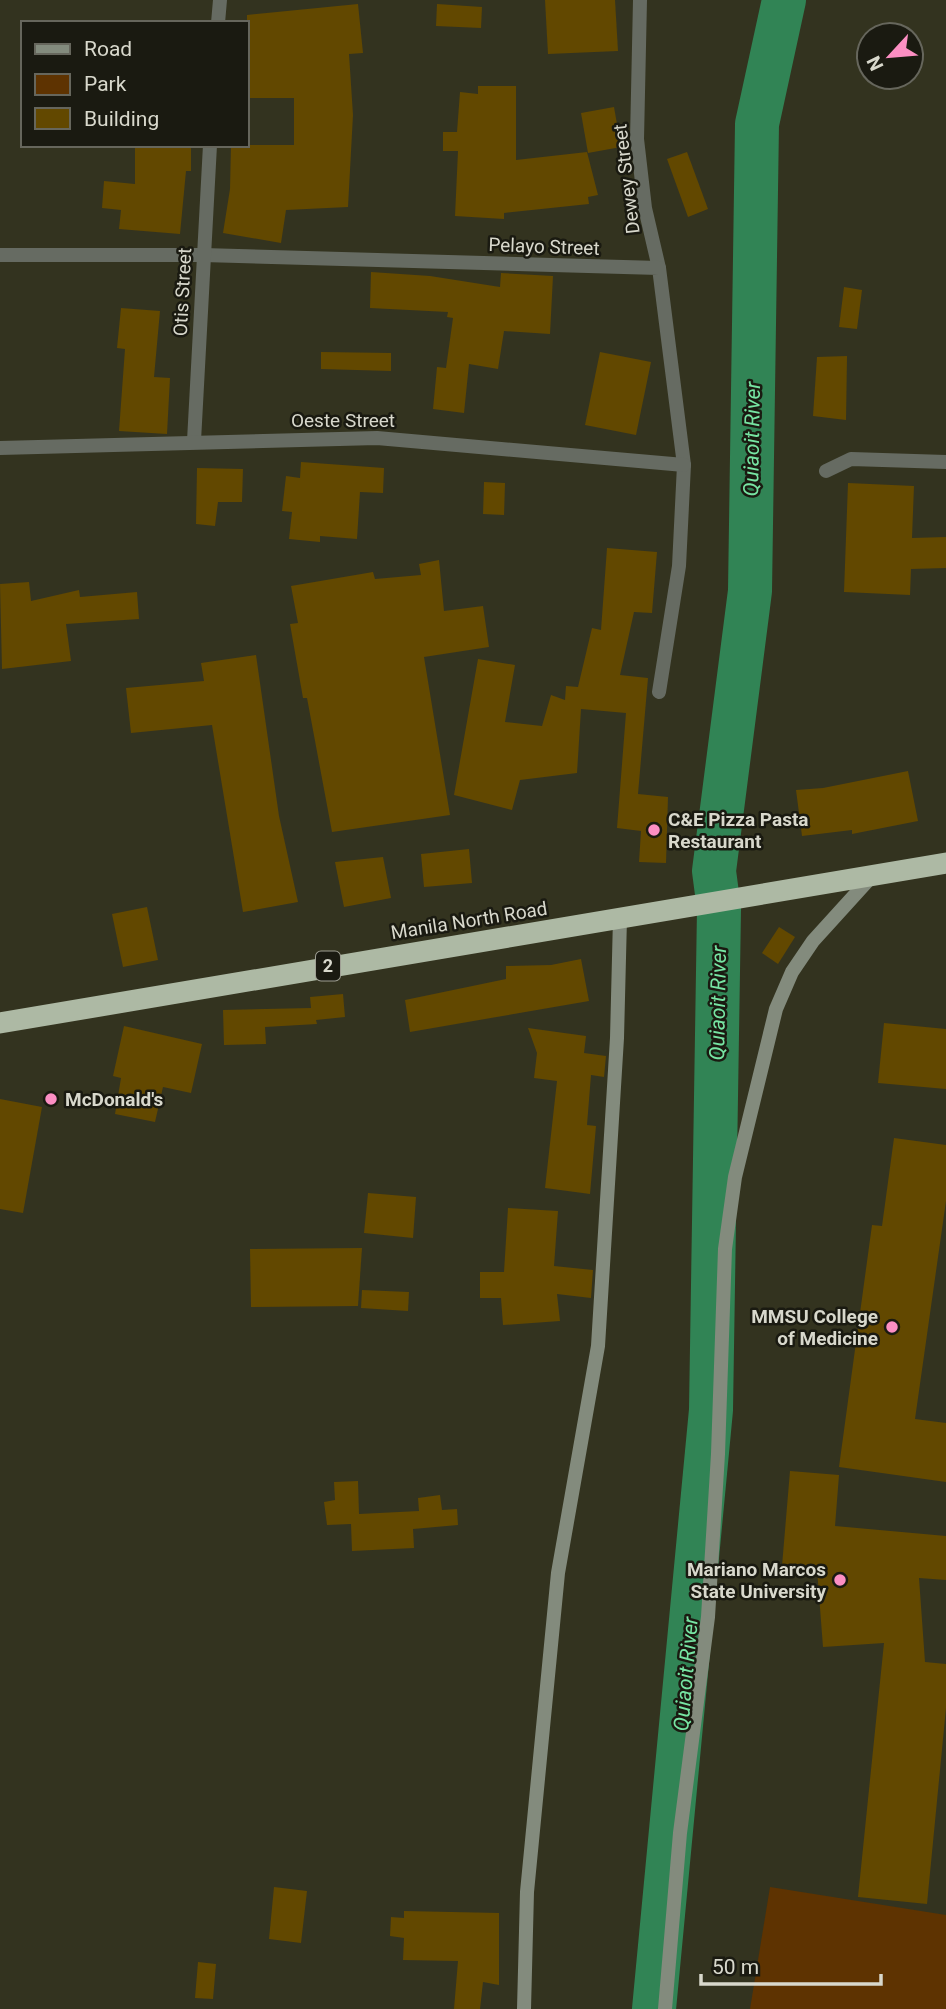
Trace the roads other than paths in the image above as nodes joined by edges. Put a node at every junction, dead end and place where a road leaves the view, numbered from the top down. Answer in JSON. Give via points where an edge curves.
{"nodes":[{"id":1,"x":220,"y":0,"type":"edge"},
{"id":2,"x":640,"y":0,"type":"edge"},
{"id":3,"x":218,"y":21,"type":"edge"},
{"id":4,"x":210,"y":147,"type":"edge"},
{"id":5,"x":0,"y":255,"type":"edge"},
{"id":6,"x":202,"y":255,"type":"junction"},
{"id":7,"x":659,"y":268,"type":"junction"},
{"id":8,"x":194,"y":440,"type":"junction"},
{"id":9,"x":0,"y":448,"type":"edge"},
{"id":10,"x":946,"y":462,"type":"edge"},
{"id":11,"x":684,"y":465,"type":"junction"},
{"id":12,"x":826,"y":471,"type":"dead end"},
{"id":13,"x":659,"y":692,"type":"dead end"},
{"id":14,"x":946,"y":863,"type":"edge"},
{"id":15,"x":874,"y":874,"type":"junction"},
{"id":16,"x":620,"y":918,"type":"junction"},
{"id":17,"x":0,"y":1023,"type":"edge"},
{"id":18,"x":524,"y":2009,"type":"edge"},
{"id":19,"x":664,"y":2009,"type":"edge"}],
"edges":[{"from":1,"to":3,"type":"street"},
{"from":2,"to":7,"type":"street","name":"Dewey Street","via":[[637,139],[645,208]]},
{"from":4,"to":6,"type":"street","name":"Otis Street"},
{"from":5,"to":6,"type":"street","name":"Pelayo Street"},
{"from":6,"to":7,"type":"street","name":"Pelayo Street"},
{"from":6,"to":8,"type":"street","name":"Otis Street"},
{"from":7,"to":11,"type":"street"},
{"from":8,"to":9,"type":"street","name":"Oeste Street"},
{"from":8,"to":11,"type":"street","name":"Oeste Street","via":[[377,438]]},
{"from":10,"to":12,"type":"street","via":[[851,460]]},
{"from":11,"to":13,"type":"street","via":[[679,566]]},
{"from":14,"to":15,"type":"highway","name":"Manila North Road","number":"2"},
{"from":15,"to":16,"type":"highway","name":"Manila North Road","number":"2"},
{"from":15,"to":19,"type":"street","via":[[792,972],[776,1010],[735,1177],[725,1249],[708,1617]]},
{"from":16,"to":17,"type":"highway","name":"Manila North Road","number":"2"},
{"from":16,"to":18,"type":"street","via":[[598,1346],[558,1573],[527,1892]]}]}
